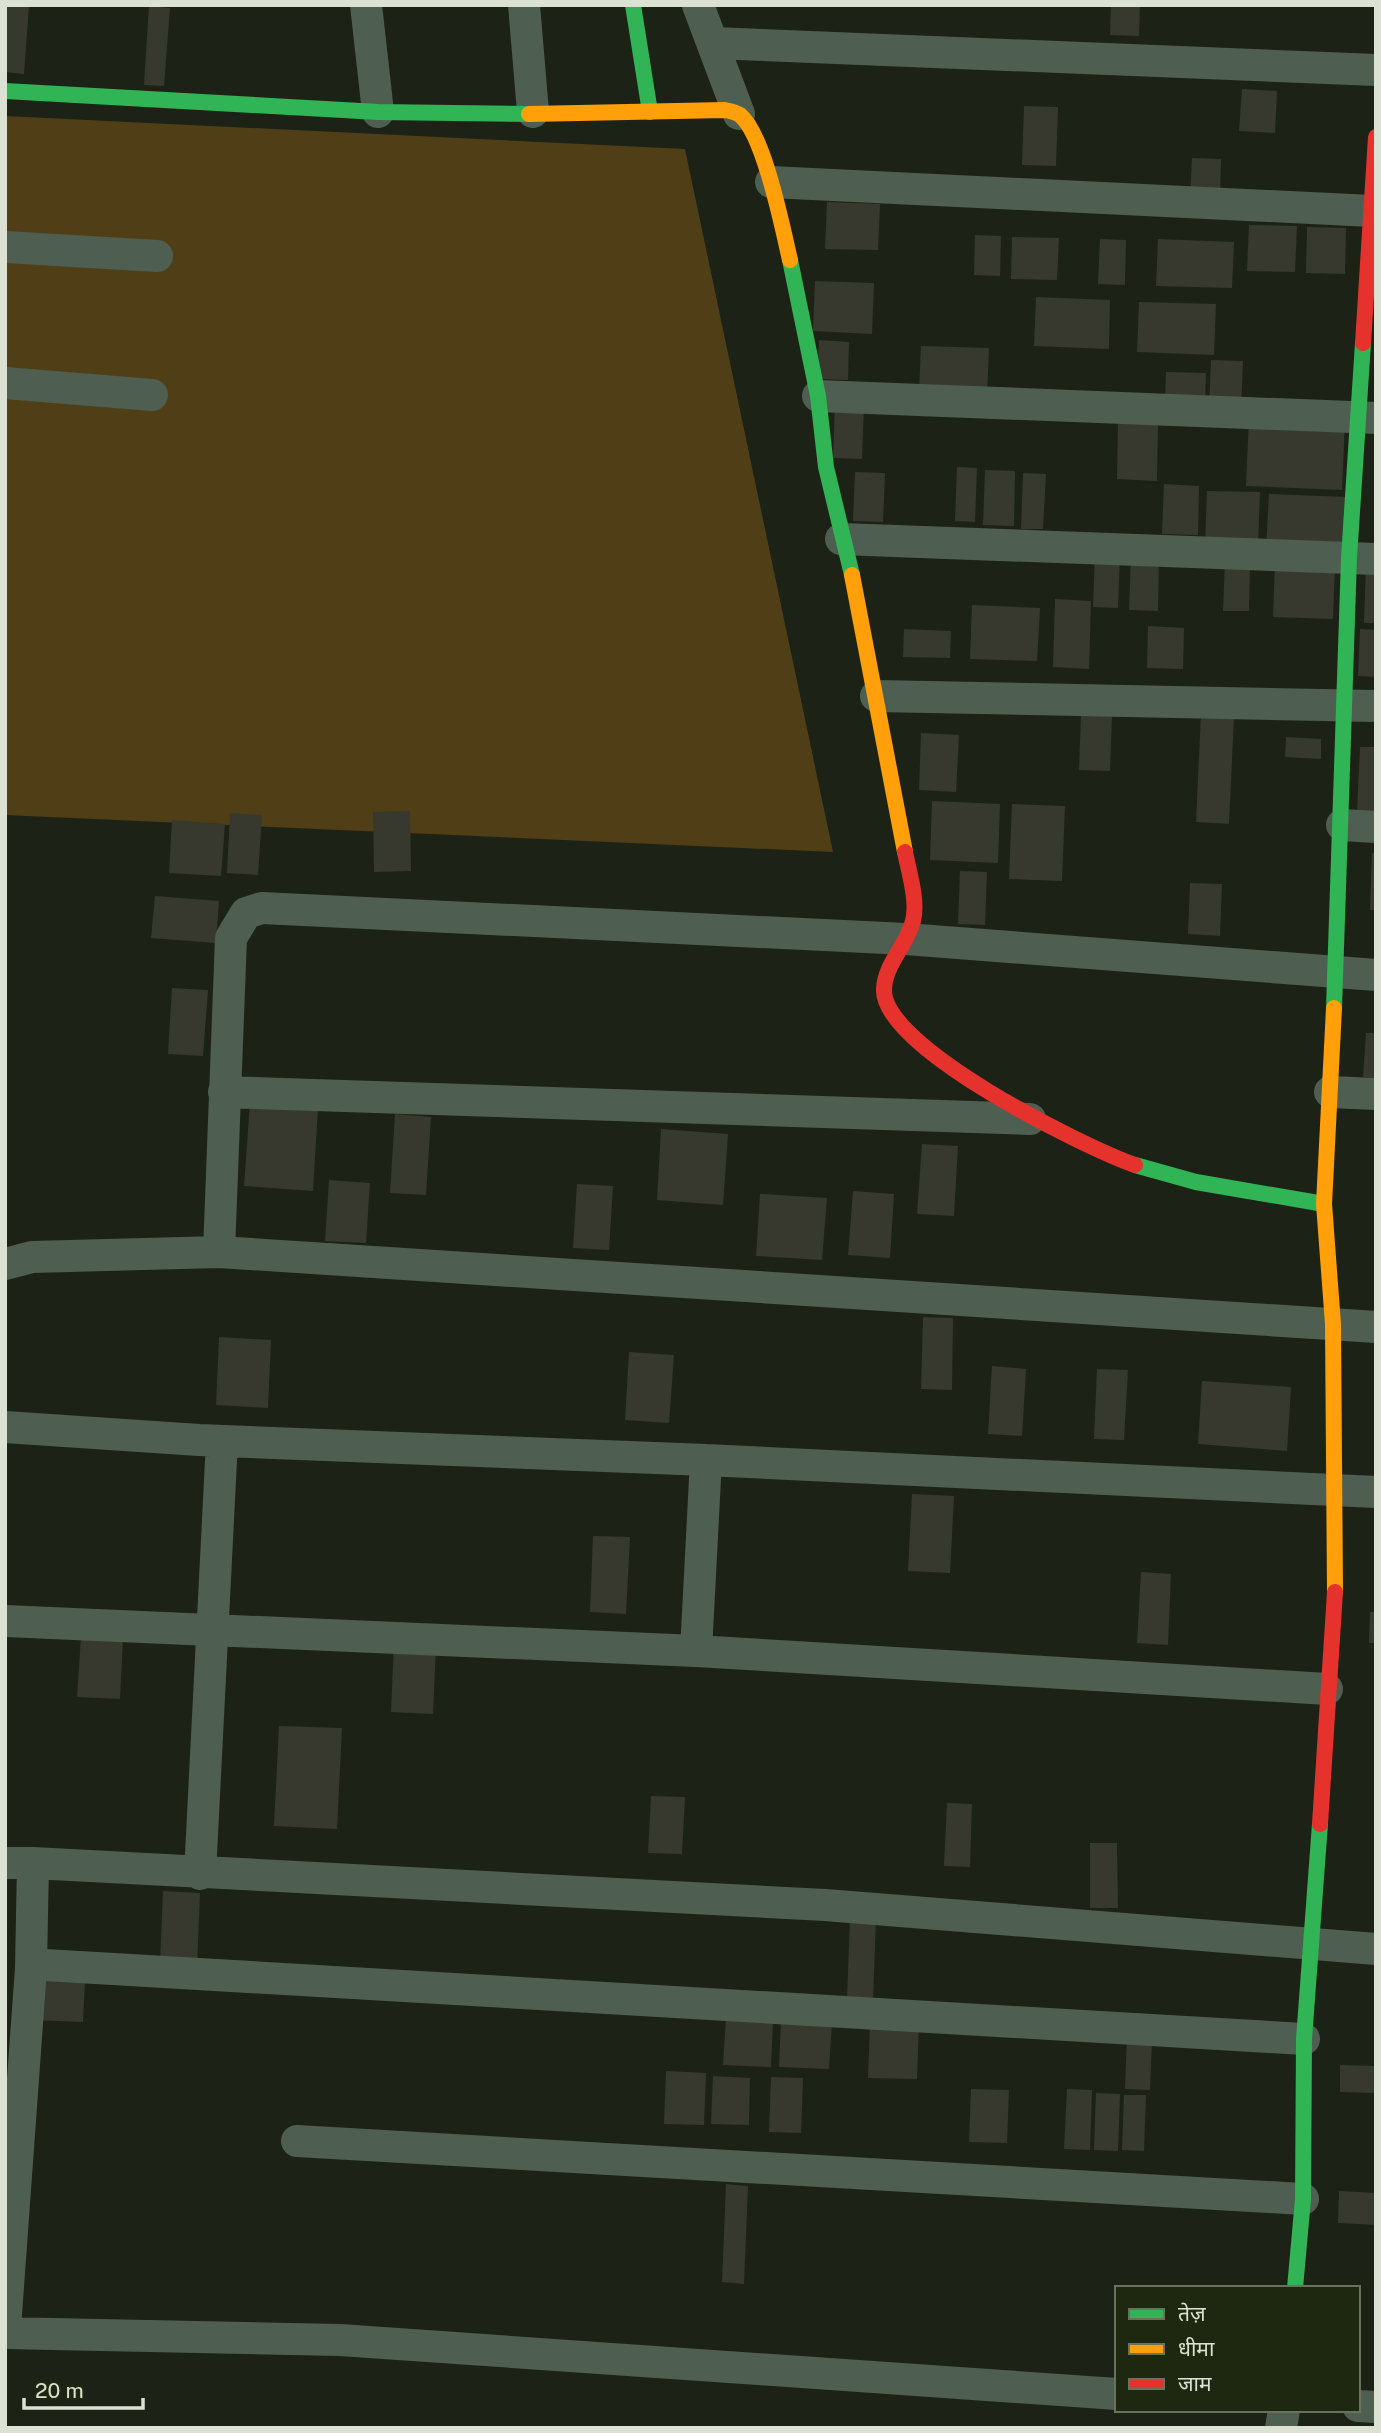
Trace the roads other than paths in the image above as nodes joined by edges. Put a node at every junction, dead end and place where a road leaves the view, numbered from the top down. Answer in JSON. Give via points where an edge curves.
{"nodes":[{"id":1,"x":366,"y":5,"type":"edge"},
{"id":2,"x":524,"y":5,"type":"edge"},
{"id":3,"x":633,"y":5,"type":"edge"},
{"id":4,"x":698,"y":5,"type":"edge"},
{"id":5,"x":713,"y":43,"type":"junction"},
{"id":6,"x":1376,"y":69,"type":"edge"},
{"id":7,"x":5,"y":91,"type":"edge"},
{"id":8,"x":378,"y":111,"type":"junction"},
{"id":9,"x":533,"y":112,"type":"junction"},
{"id":10,"x":725,"y":112,"type":"junction"},
{"id":11,"x":649,"y":113,"type":"junction"},
{"id":12,"x":1376,"y":137,"type":"edge"},
{"id":13,"x":772,"y":182,"type":"junction"},
{"id":14,"x":1374,"y":211,"type":"edge"},
{"id":15,"x":5,"y":247,"type":"edge"},
{"id":16,"x":157,"y":256,"type":"dead end"},
{"id":17,"x":5,"y":383,"type":"edge"},
{"id":18,"x":152,"y":395,"type":"dead end"},
{"id":19,"x":818,"y":396,"type":"junction"},
{"id":20,"x":1367,"y":418,"type":"edge"},
{"id":21,"x":841,"y":540,"type":"junction"},
{"id":22,"x":1362,"y":558,"type":"edge"},
{"id":23,"x":876,"y":696,"type":"junction"},
{"id":24,"x":1362,"y":706,"type":"edge"},
{"id":25,"x":1342,"y":825,"type":"junction"},
{"id":26,"x":1376,"y":827,"type":"edge"},
{"id":27,"x":901,"y":949,"type":"junction"},
{"id":28,"x":1336,"y":972,"type":"junction"},
{"id":29,"x":1376,"y":975,"type":"edge"},
{"id":30,"x":224,"y":1092,"type":"junction"},
{"id":31,"x":1330,"y":1092,"type":"junction"},
{"id":32,"x":1376,"y":1094,"type":"edge"},
{"id":33,"x":1030,"y":1119,"type":"junction"},
{"id":34,"x":1324,"y":1205,"type":"junction"},
{"id":35,"x":219,"y":1252,"type":"junction"},
{"id":36,"x":5,"y":1264,"type":"edge"},
{"id":37,"x":1333,"y":1324,"type":"junction"},
{"id":38,"x":1376,"y":1327,"type":"edge"},
{"id":39,"x":5,"y":1427,"type":"edge"},
{"id":40,"x":222,"y":1441,"type":"junction"},
{"id":41,"x":706,"y":1460,"type":"junction"},
{"id":42,"x":1337,"y":1490,"type":"junction"},
{"id":43,"x":1376,"y":1492,"type":"edge"},
{"id":44,"x":5,"y":1621,"type":"edge"},
{"id":45,"x":212,"y":1631,"type":"junction"},
{"id":46,"x":696,"y":1651,"type":"junction"},
{"id":47,"x":1327,"y":1689,"type":"junction"},
{"id":48,"x":19,"y":1863,"type":"edge"},
{"id":49,"x":200,"y":1874,"type":"junction"},
{"id":50,"x":1313,"y":1946,"type":"junction"},
{"id":51,"x":1376,"y":1949,"type":"edge"},
{"id":52,"x":31,"y":1968,"type":"junction"},
{"id":53,"x":1304,"y":2039,"type":"junction"},
{"id":54,"x":297,"y":2141,"type":"dead end"},
{"id":55,"x":1303,"y":2199,"type":"junction"},
{"id":56,"x":1295,"y":2286,"type":"edge"},
{"id":57,"x":5,"y":2331,"type":"edge"},
{"id":58,"x":1115,"y":2394,"type":"edge"}],
"edges":[{"from":1,"to":8,"type":"street"},
{"from":2,"to":9,"type":"street"},
{"from":3,"to":11,"type":"street"},
{"from":4,"to":5,"type":"street"},
{"from":5,"to":6,"type":"street"},
{"from":5,"to":10,"type":"street"},
{"from":7,"to":8,"type":"street"},
{"from":8,"to":9,"type":"street"},
{"from":9,"to":11,"type":"street"},
{"from":10,"to":11,"type":"street"},
{"from":10,"to":13,"type":"street","via":[[748,124]]},
{"from":12,"to":14,"type":"street"},
{"from":13,"to":14,"type":"street"},
{"from":13,"to":19,"type":"street"},
{"from":14,"to":20,"type":"street"},
{"from":15,"to":16,"type":"street"},
{"from":17,"to":18,"type":"street"},
{"from":19,"to":20,"type":"street"},
{"from":19,"to":21,"type":"street"},
{"from":20,"to":22,"type":"street"},
{"from":21,"to":22,"type":"street"},
{"from":21,"to":23,"type":"street"},
{"from":22,"to":24,"type":"street"},
{"from":23,"to":24,"type":"street"},
{"from":23,"to":27,"type":"street","via":[[915,908],[915,919]]},
{"from":24,"to":25,"type":"street"},
{"from":25,"to":26,"type":"street"},
{"from":25,"to":28,"type":"street"},
{"from":27,"to":28,"type":"street"},
{"from":27,"to":30,"type":"street","via":[[262,908],[246,913],[231,938]]},
{"from":27,"to":33,"type":"street","via":[[886,976],[885,1005],[906,1032]]},
{"from":28,"to":29,"type":"street"},
{"from":28,"to":31,"type":"street"},
{"from":30,"to":33,"type":"street"},
{"from":30,"to":35,"type":"street"},
{"from":31,"to":32,"type":"street"},
{"from":31,"to":34,"type":"street"},
{"from":33,"to":34,"type":"street","via":[[1098,1151],[1169,1175]]},
{"from":34,"to":37,"type":"street"},
{"from":35,"to":36,"type":"street","via":[[32,1256]]},
{"from":35,"to":37,"type":"street"},
{"from":37,"to":38,"type":"street"},
{"from":37,"to":42,"type":"street"},
{"from":39,"to":40,"type":"street"},
{"from":40,"to":41,"type":"street"},
{"from":40,"to":45,"type":"street"},
{"from":41,"to":42,"type":"street"},
{"from":41,"to":46,"type":"street"},
{"from":42,"to":43,"type":"street"},
{"from":42,"to":47,"type":"street","via":[[1337,1567]]},
{"from":44,"to":45,"type":"street"},
{"from":45,"to":46,"type":"street"},
{"from":45,"to":49,"type":"street"},
{"from":46,"to":47,"type":"street"},
{"from":47,"to":50,"type":"street"},
{"from":48,"to":49,"type":"street"},
{"from":48,"to":52,"type":"street"},
{"from":49,"to":50,"type":"street","via":[[825,1905]]},
{"from":50,"to":51,"type":"street"},
{"from":50,"to":53,"type":"street"},
{"from":52,"to":53,"type":"street","via":[[45,1965]]},
{"from":52,"to":57,"type":"street"},
{"from":53,"to":55,"type":"street"},
{"from":54,"to":55,"type":"street"},
{"from":55,"to":56,"type":"street"},
{"from":57,"to":58,"type":"street","via":[[340,2340]]}]}
